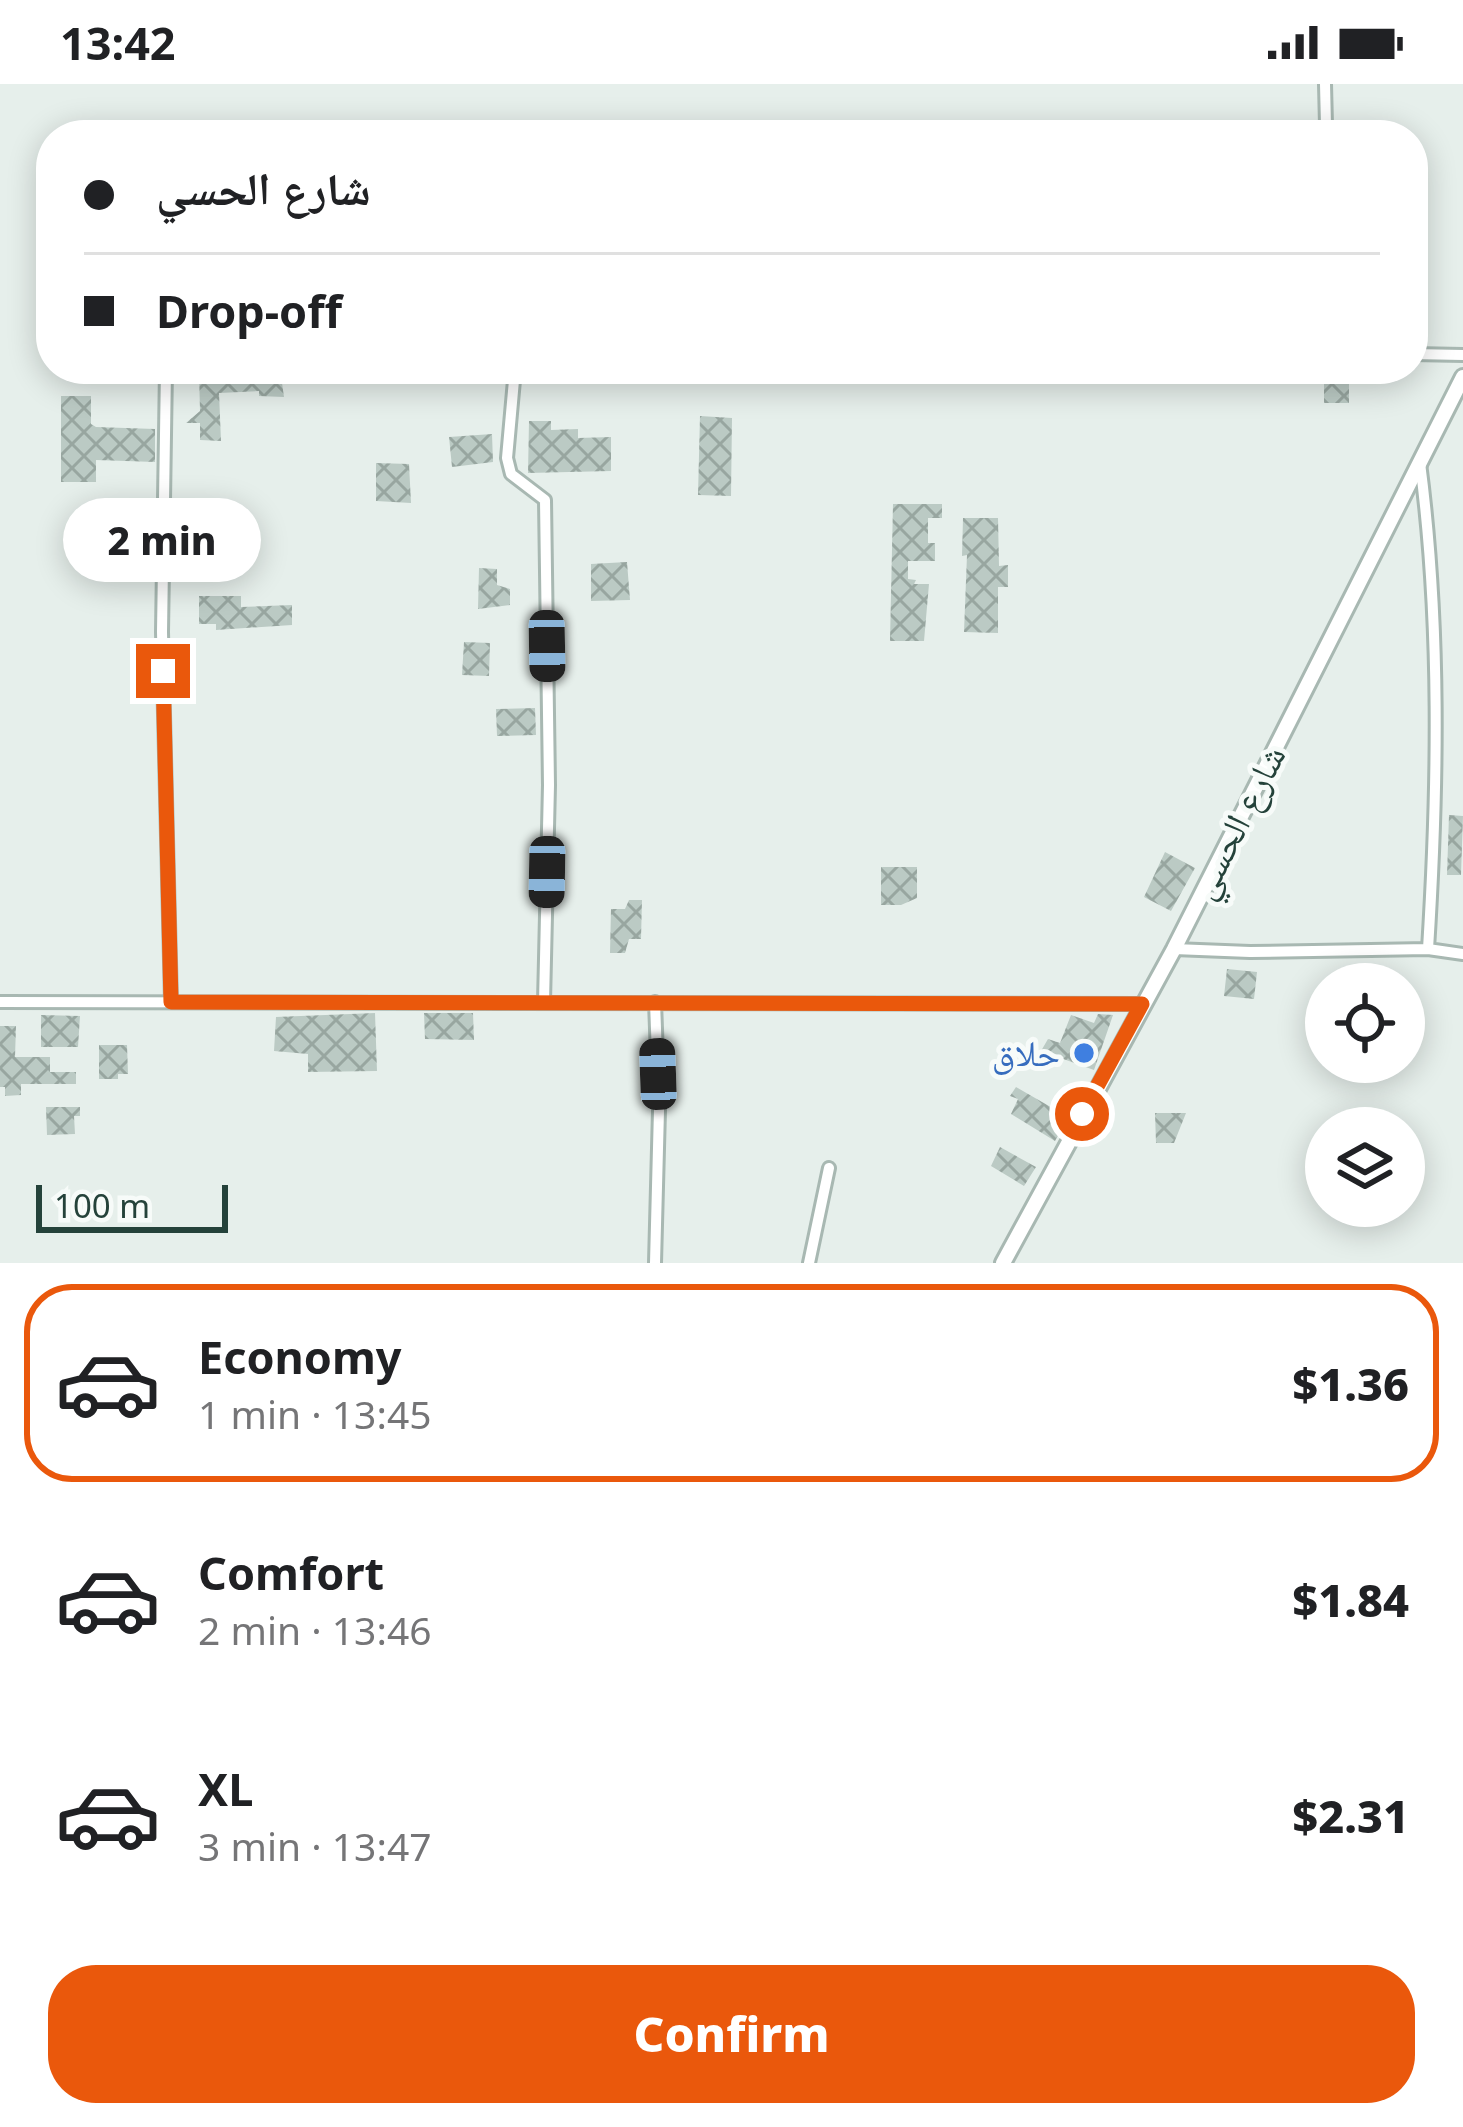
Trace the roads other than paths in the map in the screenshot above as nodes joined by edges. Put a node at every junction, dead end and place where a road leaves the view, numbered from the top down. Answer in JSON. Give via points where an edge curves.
{"nodes":[{"id":1,"x":1325,"y":84,"type":"edge"},
{"id":2,"x":1326,"y":120,"type":"edge"},
{"id":3,"x":1428,"y":354,"type":"edge"},
{"id":4,"x":1463,"y":355,"type":"edge"},
{"id":5,"x":1463,"y":377,"type":"edge"},
{"id":6,"x":166,"y":384,"type":"edge"},
{"id":7,"x":514,"y":384,"type":"edge"},
{"id":8,"x":1419,"y":461,"type":"junction"},
{"id":9,"x":1174,"y":949,"type":"junction"},
{"id":10,"x":1428,"y":949,"type":"junction"},
{"id":11,"x":1463,"y":954,"type":"edge"},
{"id":12,"x":0,"y":1002,"type":"edge"},
{"id":13,"x":171,"y":1002,"type":"junction"},
{"id":14,"x":544,"y":1002,"type":"junction"},
{"id":15,"x":655,"y":1002,"type":"junction"},
{"id":16,"x":1142,"y":1004,"type":"junction"},
{"id":17,"x":829,"y":1168,"type":"dead end"},
{"id":18,"x":655,"y":1263,"type":"edge"},
{"id":19,"x":809,"y":1263,"type":"edge"},
{"id":20,"x":1003,"y":1263,"type":"edge"}],
"edges":[{"from":1,"to":2,"type":"street"},
{"from":3,"to":4,"type":"street"},
{"from":5,"to":8,"type":"street","name":"شارع الحسي"},
{"from":6,"to":13,"type":"street"},
{"from":7,"to":14,"type":"street","via":[[511,474],[545,500]]},
{"from":8,"to":9,"type":"street","name":"شارع الحسي"},
{"from":8,"to":10,"type":"street","via":[[1434,724]]},
{"from":9,"to":10,"type":"street"},
{"from":9,"to":16,"type":"street","name":"شارع الحسي"},
{"from":10,"to":11,"type":"street"},
{"from":12,"to":13,"type":"street"},
{"from":13,"to":14,"type":"street"},
{"from":14,"to":15,"type":"street"},
{"from":15,"to":16,"type":"street"},
{"from":15,"to":18,"type":"street"},
{"from":16,"to":20,"type":"street","name":"شارع الحسي"},
{"from":17,"to":19,"type":"street"}]}
